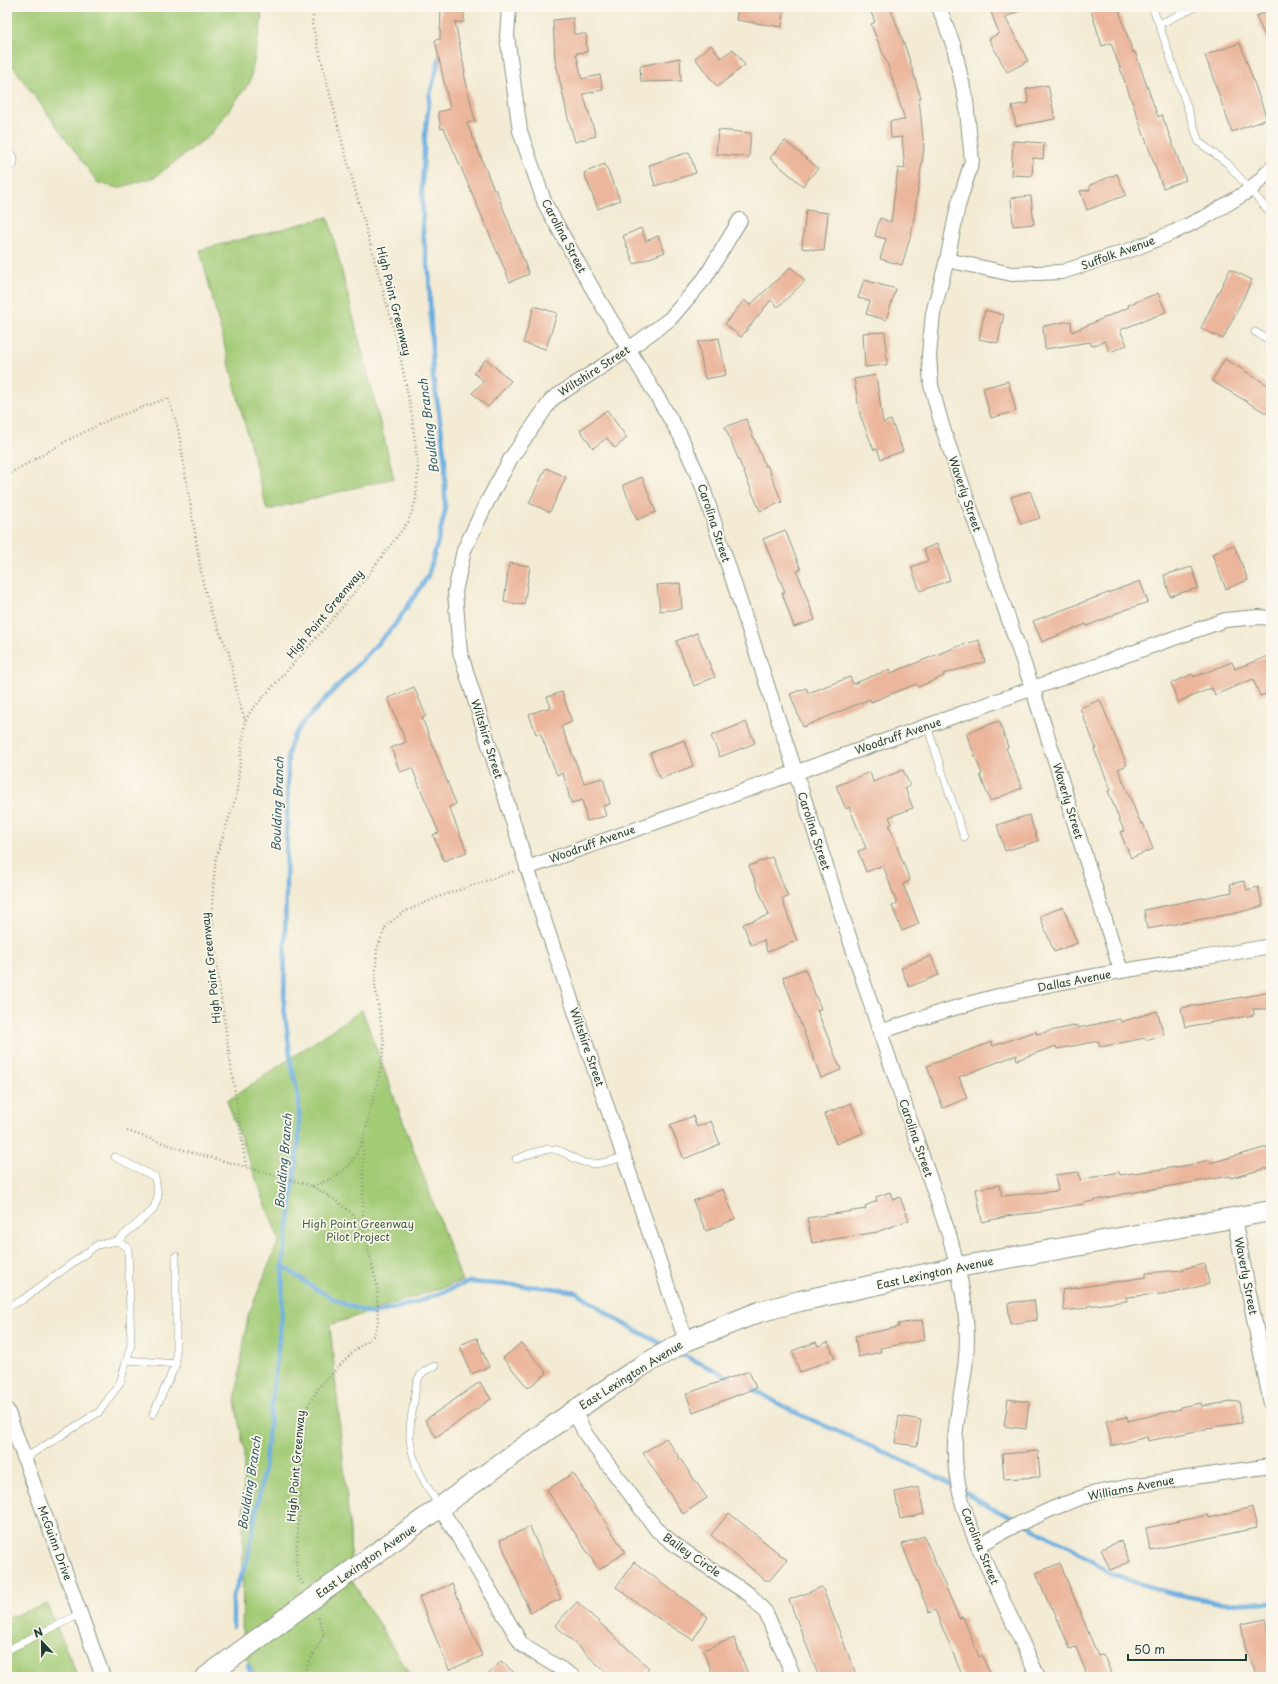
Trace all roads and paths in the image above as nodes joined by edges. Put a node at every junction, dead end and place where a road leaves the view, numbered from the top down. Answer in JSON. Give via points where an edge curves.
{"nodes":[{"id":1,"x":314,"y":7,"type":"edge"},
{"id":2,"x":509,"y":7,"type":"edge"},
{"id":3,"x":939,"y":7,"type":"edge"},
{"id":4,"x":1152,"y":7,"type":"edge"},
{"id":5,"x":1196,"y":7,"type":"edge"},
{"id":6,"x":1159,"y":24,"type":"junction"},
{"id":7,"x":7,"y":147,"type":"edge"},
{"id":8,"x":1271,"y":169,"type":"edge"},
{"id":9,"x":7,"y":170,"type":"edge"},
{"id":10,"x":1250,"y":190,"type":"junction"},
{"id":11,"x":1271,"y":214,"type":"edge"},
{"id":12,"x":740,"y":220,"type":"dead end"},
{"id":13,"x":947,"y":260,"type":"junction"},
{"id":14,"x":1255,"y":332,"type":"dead end"},
{"id":15,"x":1271,"y":342,"type":"edge"},
{"id":16,"x":629,"y":350,"type":"junction"},
{"id":17,"x":7,"y":475,"type":"edge"},
{"id":18,"x":1271,"y":618,"type":"edge"},
{"id":19,"x":1033,"y":690,"type":"junction"},
{"id":20,"x":245,"y":721,"type":"junction"},
{"id":21,"x":927,"y":726,"type":"junction"},
{"id":22,"x":795,"y":771,"type":"junction"},
{"id":23,"x":964,"y":837,"type":"dead end"},
{"id":24,"x":527,"y":868,"type":"junction"},
{"id":25,"x":1271,"y":946,"type":"edge"},
{"id":26,"x":1121,"y":971,"type":"junction"},
{"id":27,"x":880,"y":1032,"type":"junction"},
{"id":28,"x":127,"y":1131,"type":"dead end"},
{"id":29,"x":363,"y":1140,"type":"junction"},
{"id":30,"x":115,"y":1157,"type":"dead end"},
{"id":31,"x":624,"y":1157,"type":"junction"},
{"id":32,"x":516,"y":1159,"type":"dead end"},
{"id":33,"x":246,"y":1167,"type":"junction"},
{"id":34,"x":312,"y":1186,"type":"junction"},
{"id":35,"x":1271,"y":1211,"type":"edge"},
{"id":36,"x":1234,"y":1218,"type":"junction"},
{"id":37,"x":363,"y":1228,"type":"junction"},
{"id":38,"x":117,"y":1241,"type":"junction"},
{"id":39,"x":176,"y":1256,"type":"dead end"},
{"id":40,"x":958,"y":1267,"type":"junction"},
{"id":41,"x":7,"y":1307,"type":"edge"},
{"id":42,"x":686,"y":1341,"type":"junction"},
{"id":43,"x":126,"y":1360,"type":"junction"},
{"id":44,"x":176,"y":1364,"type":"junction"},
{"id":45,"x":435,"y":1366,"type":"dead end"},
{"id":46,"x":1271,"y":1404,"type":"edge"},
{"id":47,"x":7,"y":1410,"type":"edge"},
{"id":48,"x":574,"y":1411,"type":"junction"},
{"id":49,"x":153,"y":1414,"type":"dead end"},
{"id":50,"x":24,"y":1458,"type":"junction"},
{"id":51,"x":1271,"y":1466,"type":"edge"},
{"id":52,"x":440,"y":1508,"type":"junction"},
{"id":53,"x":978,"y":1546,"type":"junction"},
{"id":54,"x":305,"y":1588,"type":"dead end"},
{"id":55,"x":316,"y":1611,"type":"dead end"},
{"id":56,"x":80,"y":1614,"type":"junction"},
{"id":57,"x":7,"y":1650,"type":"edge"},
{"id":58,"x":103,"y":1677,"type":"edge"},
{"id":59,"x":206,"y":1677,"type":"edge"},
{"id":60,"x":305,"y":1677,"type":"edge"},
{"id":61,"x":574,"y":1677,"type":"edge"},
{"id":62,"x":794,"y":1677,"type":"edge"},
{"id":63,"x":1038,"y":1677,"type":"edge"}],
"edges":[{"from":1,"to":20,"type":"path","name":"High Point Greenway","via":[[312,24],[399,352],[412,416],[418,469],[416,500],[408,522],[362,583],[251,710]]},
{"from":2,"to":16,"type":"street","name":"Carolina Street","via":[[506,36],[520,131],[546,204]]},
{"from":3,"to":13,"type":"street","name":"Waverly Street","via":[[954,47],[966,101],[972,161],[958,206]]},
{"from":4,"to":6,"type":"lane"},
{"from":5,"to":6,"type":"lane"},
{"from":6,"to":10,"type":"lane","via":[[1199,142],[1227,163]]},
{"from":7,"to":9,"type":"lane","via":[[14,158],[13,165]]},
{"from":8,"to":10,"type":"street","name":"Suffolk Avenue"},
{"from":10,"to":11,"type":"lane"},
{"from":10,"to":13,"type":"street","name":"Suffolk Avenue","via":[[1209,215],[1174,232],[1136,248],[1062,272],[1012,274]]},
{"from":12,"to":16,"type":"street","name":"Wiltshire Street","via":[[704,278],[670,318]]},
{"from":13,"to":19,"type":"street","name":"Waverly Street","via":[[933,313],[929,355],[931,385],[943,429]]},
{"from":14,"to":15,"type":"lane"},
{"from":16,"to":22,"type":"street","name":"Carolina Street","via":[[680,435],[702,486]]},
{"from":16,"to":24,"type":"street","name":"Wiltshire Street","via":[[552,399],[511,458],[485,506],[464,550],[455,592],[460,652]]},
{"from":17,"to":20,"type":"path","via":[[113,418],[168,398],[178,428],[203,583],[210,612],[229,652]]},
{"from":18,"to":19,"type":"street","name":"Woodruff Avenue","via":[[1225,620]]},
{"from":19,"to":21,"type":"street","name":"Woodruff Avenue"},
{"from":19,"to":26,"type":"street","name":"Waverly Street"},
{"from":20,"to":33,"type":"path","name":"High Point Greenway","via":[[236,797],[216,857],[212,914],[217,971]]},
{"from":21,"to":22,"type":"street","name":"Woodruff Avenue"},
{"from":21,"to":23,"type":"lane"},
{"from":22,"to":24,"type":"street","name":"Woodruff Avenue"},
{"from":22,"to":27,"type":"street","name":"Carolina Street"},
{"from":24,"to":29,"type":"path","name":"High Point Greenway","via":[[438,897],[402,913],[386,926],[377,949],[375,984],[384,1044],[381,1068]]},
{"from":24,"to":31,"type":"street","name":"Wiltshire Street"},
{"from":25,"to":26,"type":"street","name":"Dallas Avenue"},
{"from":26,"to":27,"type":"street","name":"Dallas Avenue","via":[[1003,995]]},
{"from":27,"to":40,"type":"street","name":"Carolina Street"},
{"from":28,"to":33,"type":"path"},
{"from":29,"to":34,"type":"path","name":"High Point Greenway","via":[[347,1168],[332,1178]]},
{"from":29,"to":37,"type":"path","name":"High Point Greenway"},
{"from":30,"to":38,"type":"lane","via":[[155,1177],[158,1197],[153,1210]]},
{"from":31,"to":32,"type":"lane","via":[[589,1164],[552,1149]]},
{"from":31,"to":42,"type":"street","name":"Wiltshire Street"},
{"from":33,"to":34,"type":"path","name":"High Point Greenway"},
{"from":34,"to":37,"type":"path","name":"High Point Greenway","via":[[335,1200],[357,1219]]},
{"from":35,"to":36,"type":"main road","name":"East Lexington Avenue"},
{"from":36,"to":40,"type":"main road","name":"East Lexington Avenue"},
{"from":36,"to":46,"type":"street","name":"Waverly Street"},
{"from":37,"to":54,"type":"path","name":"High Point Greenway","via":[[377,1285],[378,1322],[374,1334],[319,1387],[308,1406],[296,1561],[298,1576]]},
{"from":38,"to":41,"type":"lane","via":[[97,1245],[22,1300]]},
{"from":38,"to":43,"type":"lane","via":[[128,1248],[131,1345]]},
{"from":39,"to":44,"type":"lane"},
{"from":40,"to":42,"type":"main road","name":"East Lexington Avenue","via":[[759,1312]]},
{"from":40,"to":53,"type":"street","name":"Carolina Street","via":[[965,1310],[966,1356],[956,1436],[955,1468],[964,1513]]},
{"from":42,"to":48,"type":"main road","name":"East Lexington Avenue","via":[[640,1367]]},
{"from":43,"to":44,"type":"lane"},
{"from":43,"to":50,"type":"lane","via":[[120,1383],[99,1412]]},
{"from":44,"to":49,"type":"lane"},
{"from":45,"to":52,"type":"lane","via":[[421,1373],[417,1379],[410,1440],[418,1471]]},
{"from":47,"to":50,"type":"street","name":"McGuinn Drive"},
{"from":48,"to":52,"type":"main road","name":"East Lexington Avenue"},
{"from":48,"to":62,"type":"street","name":"Bailey Circle","via":[[586,1435],[656,1530],[750,1595],[766,1612]]},
{"from":50,"to":56,"type":"street","name":"McGuinn Drive"},
{"from":51,"to":53,"type":"street","name":"Williams Avenue","via":[[1091,1494],[1042,1513]]},
{"from":52,"to":59,"type":"main road","name":"East Lexington Avenue"},
{"from":52,"to":61,"type":"street","via":[[522,1645]]},
{"from":53,"to":63,"type":"street","name":"Carolina Street"},
{"from":55,"to":60,"type":"path","via":[[324,1635],[305,1670]]},
{"from":56,"to":57,"type":"lane"},
{"from":56,"to":58,"type":"street","name":"McGuinn Drive"}]}
